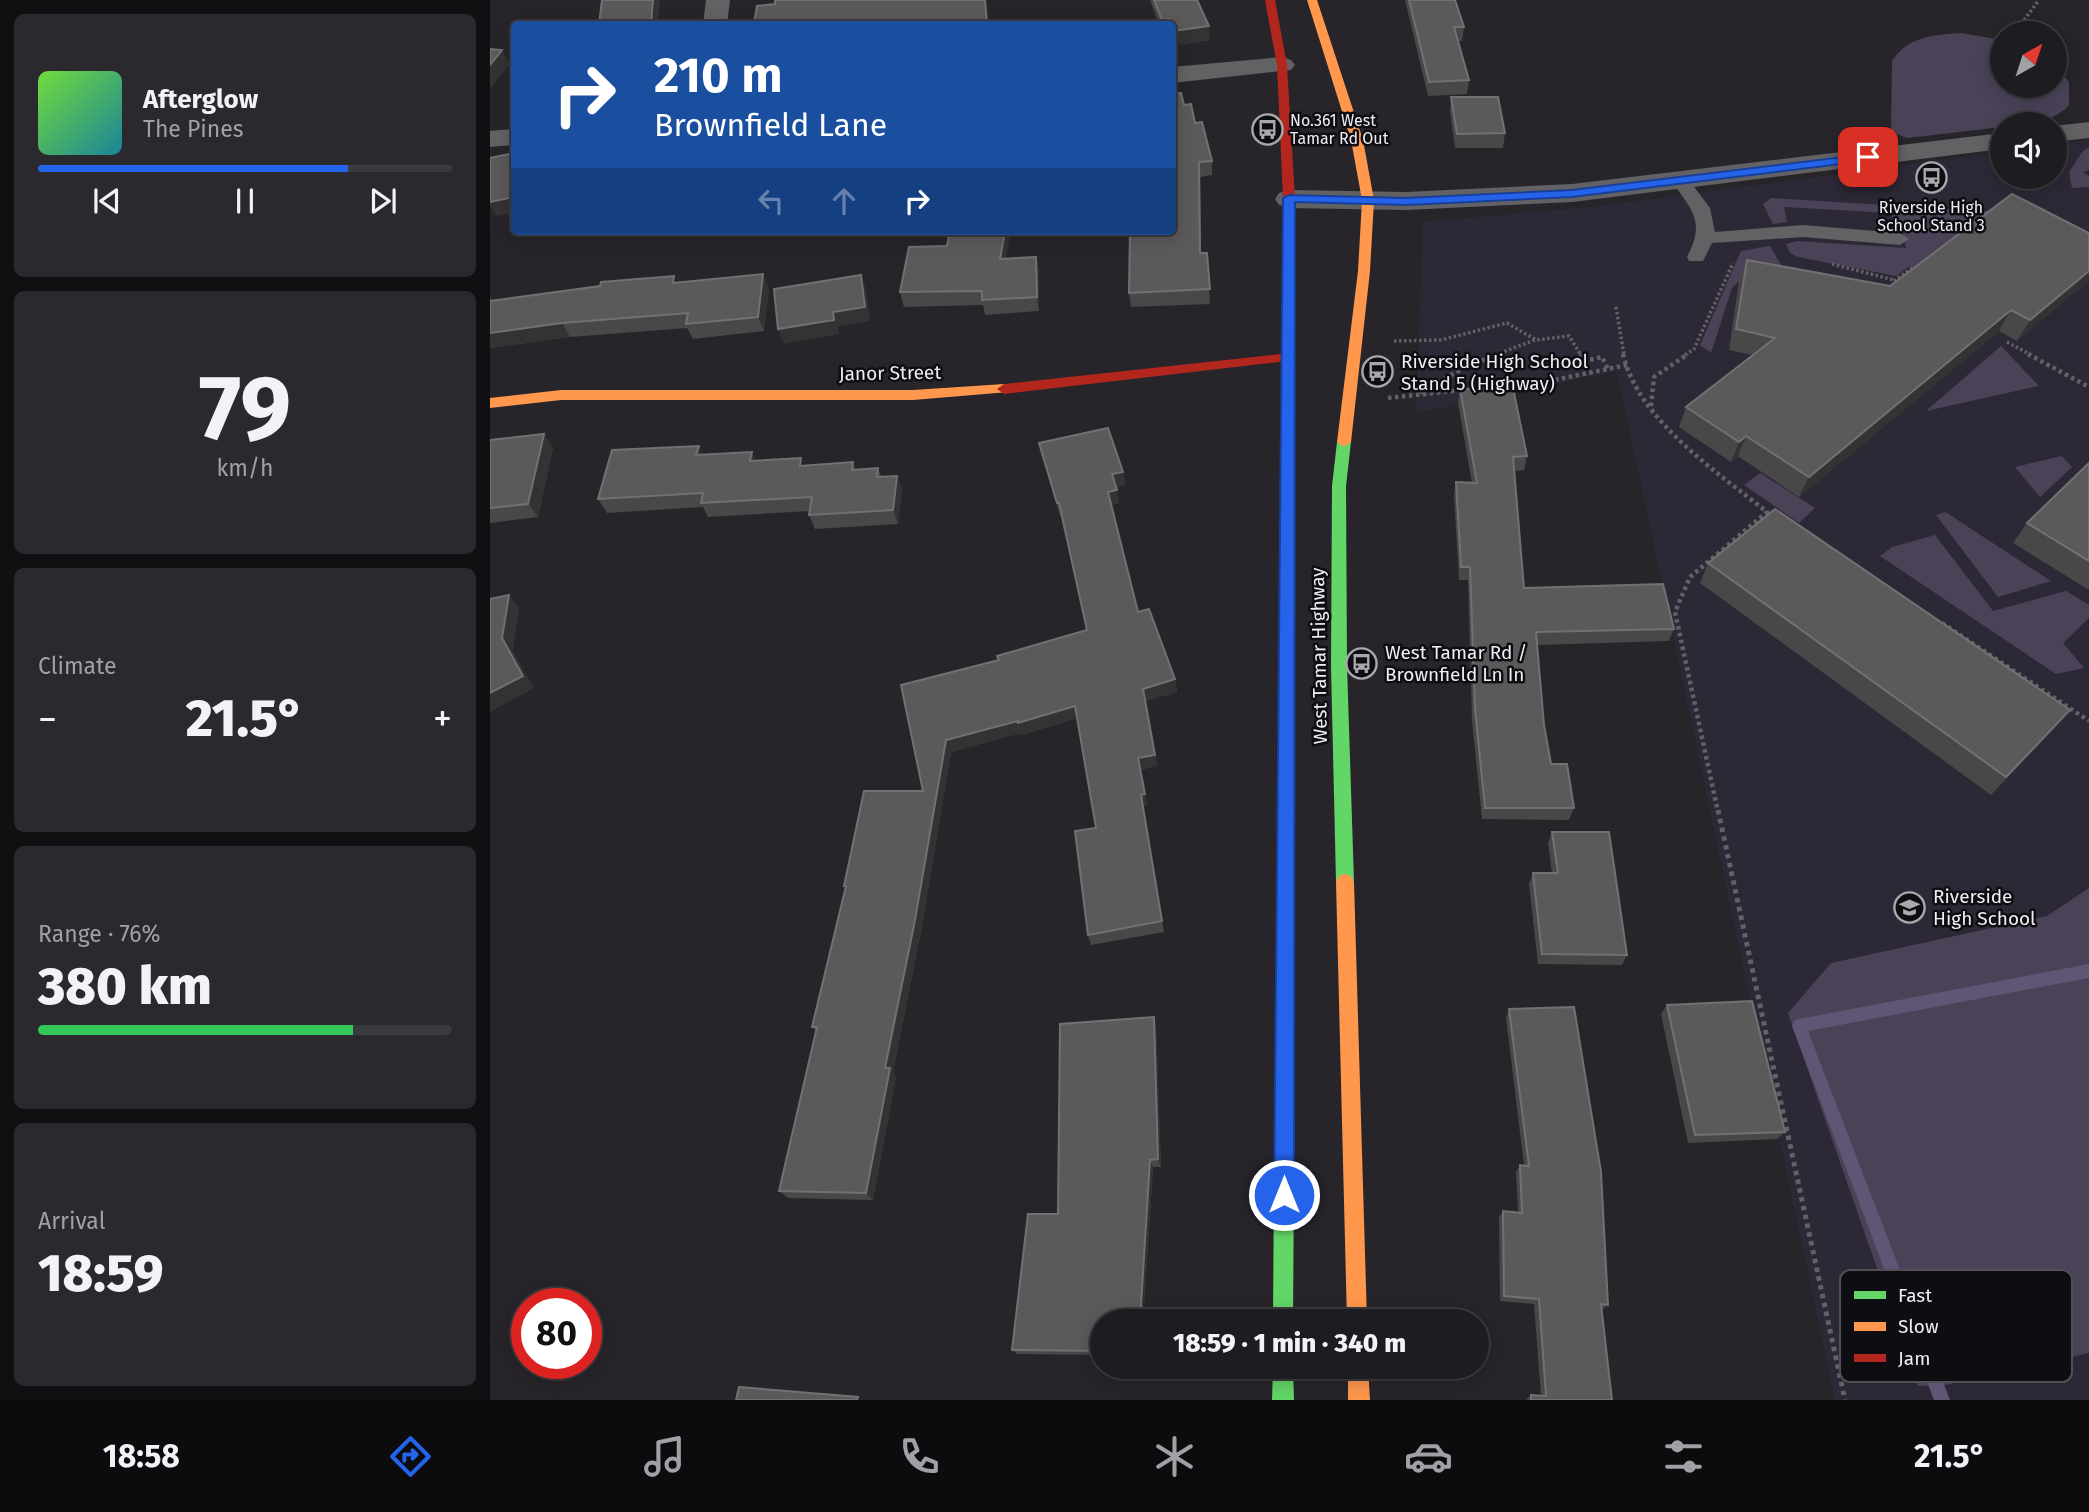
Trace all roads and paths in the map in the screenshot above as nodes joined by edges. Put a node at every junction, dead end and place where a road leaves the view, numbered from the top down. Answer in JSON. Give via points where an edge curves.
{"nodes":[{"id":1,"x":718,"y":0,"type":"edge"},
{"id":2,"x":1270,"y":0,"type":"edge"},
{"id":3,"x":1312,"y":0,"type":"edge"},
{"id":4,"x":2039,"y":0,"type":"edge"},
{"id":5,"x":2024,"y":20,"type":"dead end"},
{"id":6,"x":715,"y":21,"type":"edge"},
{"id":7,"x":1282,"y":65,"type":"junction"},
{"id":8,"x":1176,"y":75,"type":"edge"},
{"id":9,"x":2089,"y":130,"type":"edge"},
{"id":10,"x":2067,"y":133,"type":"edge"},
{"id":11,"x":511,"y":136,"type":"edge"},
{"id":12,"x":490,"y":139,"type":"edge"},
{"id":13,"x":1990,"y":142,"type":"edge"},
{"id":14,"x":1680,"y":180,"type":"junction"},
{"id":15,"x":1289,"y":198,"type":"junction"},
{"id":16,"x":1368,"y":200,"type":"junction"},
{"id":17,"x":1707,"y":238,"type":"junction"},
{"id":18,"x":1900,"y":239,"type":"dead end"},
{"id":19,"x":1738,"y":252,"type":"dead end"},
{"id":20,"x":1696,"y":257,"type":"dead end"},
{"id":21,"x":1824,"y":263,"type":"dead end"},
{"id":22,"x":1920,"y":273,"type":"edge"},
{"id":23,"x":1894,"y":281,"type":"junction"},
{"id":24,"x":1906,"y":287,"type":"edge"},
{"id":25,"x":1616,"y":307,"type":"dead end"},
{"id":26,"x":1536,"y":340,"type":"junction"},
{"id":27,"x":1393,"y":341,"type":"dead end"},
{"id":28,"x":2007,"y":342,"type":"edge"},
{"id":29,"x":1290,"y":357,"type":"junction"},
{"id":30,"x":1627,"y":365,"type":"junction"},
{"id":31,"x":1608,"y":369,"type":"junction"},
{"id":32,"x":2089,"y":387,"type":"edge"},
{"id":33,"x":1419,"y":394,"type":"junction"},
{"id":34,"x":490,"y":403,"type":"edge"},
{"id":35,"x":1349,"y":403,"type":"junction"},
{"id":36,"x":1651,"y":407,"type":"junction"},
{"id":37,"x":1767,"y":512,"type":"junction"},
{"id":38,"x":1778,"y":519,"type":"edge"},
{"id":39,"x":1939,"y":620,"type":"edge"},
{"id":40,"x":2089,"y":721,"type":"edge"},
{"id":41,"x":1283,"y":1309,"type":"edge"},
{"id":42,"x":1357,"y":1309,"type":"edge"},
{"id":43,"x":1840,"y":1377,"type":"edge"},
{"id":44,"x":1283,"y":1379,"type":"edge"},
{"id":45,"x":1358,"y":1379,"type":"edge"},
{"id":46,"x":1841,"y":1382,"type":"edge"},
{"id":47,"x":1283,"y":1400,"type":"edge"},
{"id":48,"x":1359,"y":1400,"type":"edge"},
{"id":49,"x":1845,"y":1400,"type":"edge"}],
"edges":[{"from":1,"to":6,"type":"street"},
{"from":2,"to":7,"type":"main road","name":"West Tamar Highway"},
{"from":3,"to":16,"type":"main road","name":"West Tamar Highway","via":[[1357,140]]},
{"from":4,"to":5,"type":"path"},
{"from":7,"to":8,"type":"street"},
{"from":7,"to":15,"type":"main road","name":"West Tamar Highway"},
{"from":9,"to":10,"type":"street"},
{"from":11,"to":12,"type":"street"},
{"from":13,"to":14,"type":"street"},
{"from":14,"to":16,"type":"street","via":[[1572,193]]},
{"from":14,"to":17,"type":"lane","via":[[1708,220]]},
{"from":15,"to":16,"type":"street"},
{"from":15,"to":29,"type":"main road","name":"West Tamar Highway"},
{"from":16,"to":35,"type":"main road","name":"West Tamar Highway"},
{"from":17,"to":18,"type":"lane","via":[[1803,231]]},
{"from":17,"to":20,"type":"lane"},
{"from":19,"to":36,"type":"path","via":[[1694,349],[1654,377]]},
{"from":21,"to":23,"type":"path"},
{"from":22,"to":23,"type":"path","via":[[1912,268]]},
{"from":23,"to":24,"type":"path"},
{"from":25,"to":30,"type":"path"},
{"from":26,"to":27,"type":"path","via":[[1507,323],[1441,340]]},
{"from":26,"to":31,"type":"path","via":[[1570,336],[1586,361],[1602,357]]},
{"from":26,"to":33,"type":"path","via":[[1465,367]]},
{"from":28,"to":32,"type":"path"},
{"from":29,"to":34,"type":"main road","name":"Janor Street","via":[[913,395],[561,395]]},
{"from":29,"to":41,"type":"main road","name":"West Tamar Highway"},
{"from":30,"to":31,"type":"path"},
{"from":30,"to":36,"type":"path"},
{"from":31,"to":33,"type":"path"},
{"from":33,"to":35,"type":"path"},
{"from":35,"to":42,"type":"main road","name":"West Tamar Highway","via":[[1339,485],[1339,666]]},
{"from":36,"to":37,"type":"path","via":[[1686,445]]},
{"from":37,"to":38,"type":"path"},
{"from":37,"to":43,"type":"path","via":[[1690,577],[1675,612]]},
{"from":39,"to":40,"type":"path"},
{"from":44,"to":47,"type":"main road"},
{"from":45,"to":48,"type":"main road"},
{"from":46,"to":49,"type":"path"}]}
